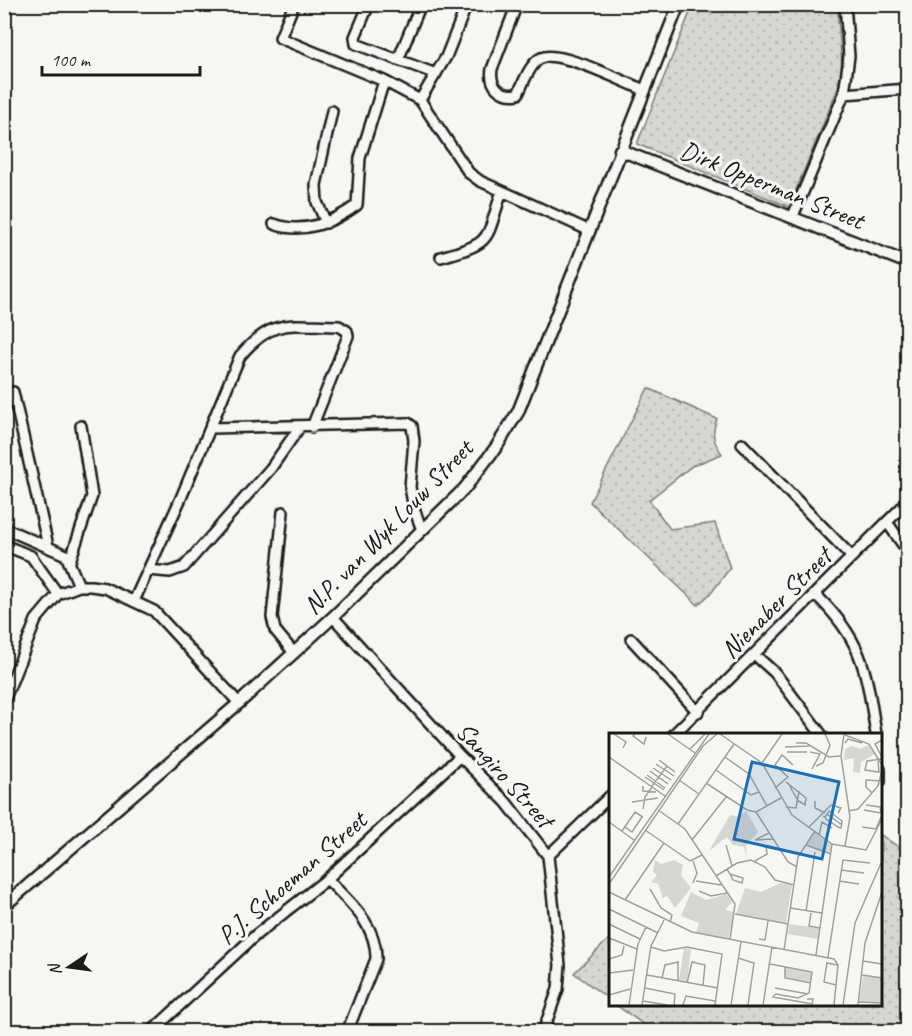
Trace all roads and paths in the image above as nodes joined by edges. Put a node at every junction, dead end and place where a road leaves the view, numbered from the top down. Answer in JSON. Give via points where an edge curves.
{"nodes":[{"id":1,"x":294,"y":4,"type":"edge"},
{"id":2,"x":369,"y":4,"type":"edge"},
{"id":3,"x":421,"y":4,"type":"edge"},
{"id":4,"x":467,"y":4,"type":"edge"},
{"id":5,"x":518,"y":4,"type":"edge"},
{"id":6,"x":679,"y":4,"type":"edge"},
{"id":7,"x":844,"y":4,"type":"edge"},
{"id":8,"x":398,"y":60,"type":"junction"},
{"id":9,"x":436,"y":74,"type":"junction"},
{"id":10,"x":384,"y":81,"type":"junction"},
{"id":11,"x":908,"y":89,"type":"edge"},
{"id":12,"x":644,"y":90,"type":"junction"},
{"id":13,"x":844,"y":94,"type":"junction"},
{"id":14,"x":420,"y":100,"type":"junction"},
{"id":15,"x":332,"y":111,"type":"dead end"},
{"id":16,"x":620,"y":150,"type":"junction"},
{"id":17,"x":502,"y":191,"type":"junction"},
{"id":18,"x":793,"y":216,"type":"junction"},
{"id":19,"x":326,"y":223,"type":"junction"},
{"id":20,"x":274,"y":224,"type":"dead end"},
{"id":21,"x":588,"y":230,"type":"junction"},
{"id":22,"x":441,"y":257,"type":"dead end"},
{"id":23,"x":908,"y":262,"type":"edge"},
{"id":24,"x":13,"y":392,"type":"dead end"},
{"id":25,"x":81,"y":426,"type":"dead end"},
{"id":26,"x":312,"y":427,"type":"junction"},
{"id":27,"x":211,"y":428,"type":"junction"},
{"id":28,"x":299,"y":428,"type":"junction"},
{"id":29,"x":742,"y":444,"type":"dead end"},
{"id":30,"x":908,"y":501,"type":"edge"},
{"id":31,"x":283,"y":512,"type":"dead end"},
{"id":32,"x":887,"y":522,"type":"junction"},
{"id":33,"x":4,"y":528,"type":"edge"},
{"id":34,"x":422,"y":530,"type":"junction"},
{"id":35,"x":4,"y":545,"type":"edge"},
{"id":36,"x":48,"y":546,"type":"junction"},
{"id":37,"x":908,"y":552,"type":"edge"},
{"id":38,"x":852,"y":557,"type":"junction"},
{"id":39,"x":70,"y":561,"type":"junction"},
{"id":40,"x":148,"y":570,"type":"junction"},
{"id":41,"x":79,"y":586,"type":"junction"},
{"id":42,"x":58,"y":594,"type":"junction"},
{"id":43,"x":815,"y":594,"type":"junction"},
{"id":44,"x":134,"y":601,"type":"junction"},
{"id":45,"x":333,"y":617,"type":"junction"},
{"id":46,"x":631,"y":639,"type":"dead end"},
{"id":47,"x":294,"y":653,"type":"junction"},
{"id":48,"x":755,"y":655,"type":"junction"},
{"id":49,"x":4,"y":701,"type":"edge"},
{"id":50,"x":239,"y":703,"type":"junction"},
{"id":51,"x":698,"y":712,"type":"junction"},
{"id":52,"x":676,"y":733,"type":"edge"},
{"id":53,"x":819,"y":733,"type":"edge"},
{"id":54,"x":876,"y":733,"type":"edge"},
{"id":55,"x":460,"y":756,"type":"junction"},
{"id":56,"x":609,"y":797,"type":"edge"},
{"id":57,"x":548,"y":856,"type":"junction"},
{"id":58,"x":327,"y":879,"type":"junction"},
{"id":59,"x":4,"y":906,"type":"edge"},
{"id":60,"x":151,"y":1032,"type":"edge"},
{"id":61,"x":347,"y":1032,"type":"edge"},
{"id":62,"x":543,"y":1032,"type":"edge"}],
"edges":[{"from":1,"to":10,"type":"street","via":[[280,38]]},
{"from":2,"to":8,"type":"street","via":[[355,37],[356,44]]},
{"from":3,"to":8,"type":"street"},
{"from":4,"to":9,"type":"street"},
{"from":5,"to":12,"type":"street","via":[[492,69],[495,88],[518,94],[536,62],[547,57],[562,58]]},
{"from":6,"to":12,"type":"street","name":"N.P. van Wyk Louw Street"},
{"from":7,"to":13,"type":"street","via":[[849,56]]},
{"from":8,"to":9,"type":"street"},
{"from":9,"to":14,"type":"street"},
{"from":10,"to":14,"type":"street"},
{"from":10,"to":19,"type":"street","via":[[360,158],[359,201]]},
{"from":11,"to":13,"type":"street"},
{"from":12,"to":16,"type":"street","name":"N.P. van Wyk Louw Street"},
{"from":13,"to":18,"type":"street"},
{"from":14,"to":17,"type":"street","via":[[469,173]]},
{"from":15,"to":19,"type":"street","via":[[316,185],[317,202]]},
{"from":16,"to":18,"type":"street","name":"Dirk Opperman Street"},
{"from":16,"to":21,"type":"street","name":"N.P. van Wyk Louw Street"},
{"from":17,"to":21,"type":"street"},
{"from":17,"to":22,"type":"street","via":[[486,240]]},
{"from":18,"to":23,"type":"street","name":"Dirk Opperman Street"},
{"from":19,"to":20,"type":"street","via":[[303,228]]},
{"from":21,"to":34,"type":"street","name":"N.P. van Wyk Louw Street","via":[[518,412],[465,488]]},
{"from":24,"to":36,"type":"street"},
{"from":25,"to":39,"type":"street","via":[[92,496]]},
{"from":26,"to":27,"type":"street","via":[[348,336],[341,326],[276,327],[256,337],[240,356]]},
{"from":26,"to":28,"type":"street"},
{"from":26,"to":34,"type":"street","via":[[401,423],[412,426],[410,487]]},
{"from":27,"to":28,"type":"street"},
{"from":27,"to":40,"type":"street"},
{"from":28,"to":40,"type":"street","via":[[271,468],[184,567],[170,572]]},
{"from":29,"to":38,"type":"street"},
{"from":30,"to":32,"type":"street","name":"Nienaber Street"},
{"from":31,"to":47,"type":"street","via":[[272,617],[275,630]]},
{"from":32,"to":37,"type":"street"},
{"from":32,"to":38,"type":"street","name":"Nienaber Street"},
{"from":33,"to":36,"type":"street"},
{"from":34,"to":45,"type":"street","name":"N.P. van Wyk Louw Street"},
{"from":35,"to":42,"type":"street","via":[[31,556]]},
{"from":36,"to":39,"type":"street"},
{"from":38,"to":43,"type":"street","name":"Nienaber Street"},
{"from":39,"to":41,"type":"street"},
{"from":40,"to":44,"type":"street"},
{"from":41,"to":42,"type":"street"},
{"from":41,"to":44,"type":"street","via":[[105,588]]},
{"from":42,"to":49,"type":"street","via":[[36,620]]},
{"from":43,"to":48,"type":"street","name":"Nienaber Street"},
{"from":43,"to":54,"type":"street","via":[[844,624],[854,641],[871,694]]},
{"from":44,"to":50,"type":"street","via":[[154,611]]},
{"from":45,"to":47,"type":"street","name":"N.P. van Wyk Louw Street"},
{"from":45,"to":55,"type":"street","name":"Sangiro Street"},
{"from":46,"to":51,"type":"street"},
{"from":47,"to":50,"type":"street","name":"N.P. van Wyk Louw Street"},
{"from":48,"to":51,"type":"street","name":"Nienaber Street"},
{"from":48,"to":53,"type":"street","via":[[775,673]]},
{"from":50,"to":59,"type":"street","name":"N.P. van Wyk Louw Street"},
{"from":51,"to":52,"type":"street","name":"Nienaber Street"},
{"from":55,"to":57,"type":"street","name":"Sangiro Street","via":[[506,802]]},
{"from":55,"to":58,"type":"street","name":"P.J. Schoeman Street"},
{"from":56,"to":57,"type":"street"},
{"from":57,"to":62,"type":"street","name":"Sangiro Street","via":[[560,965],[558,989]]},
{"from":58,"to":60,"type":"street","name":"P.J. Schoeman Street","via":[[257,934]]},
{"from":58,"to":61,"type":"street","via":[[370,928],[376,950],[376,959]]}]}
